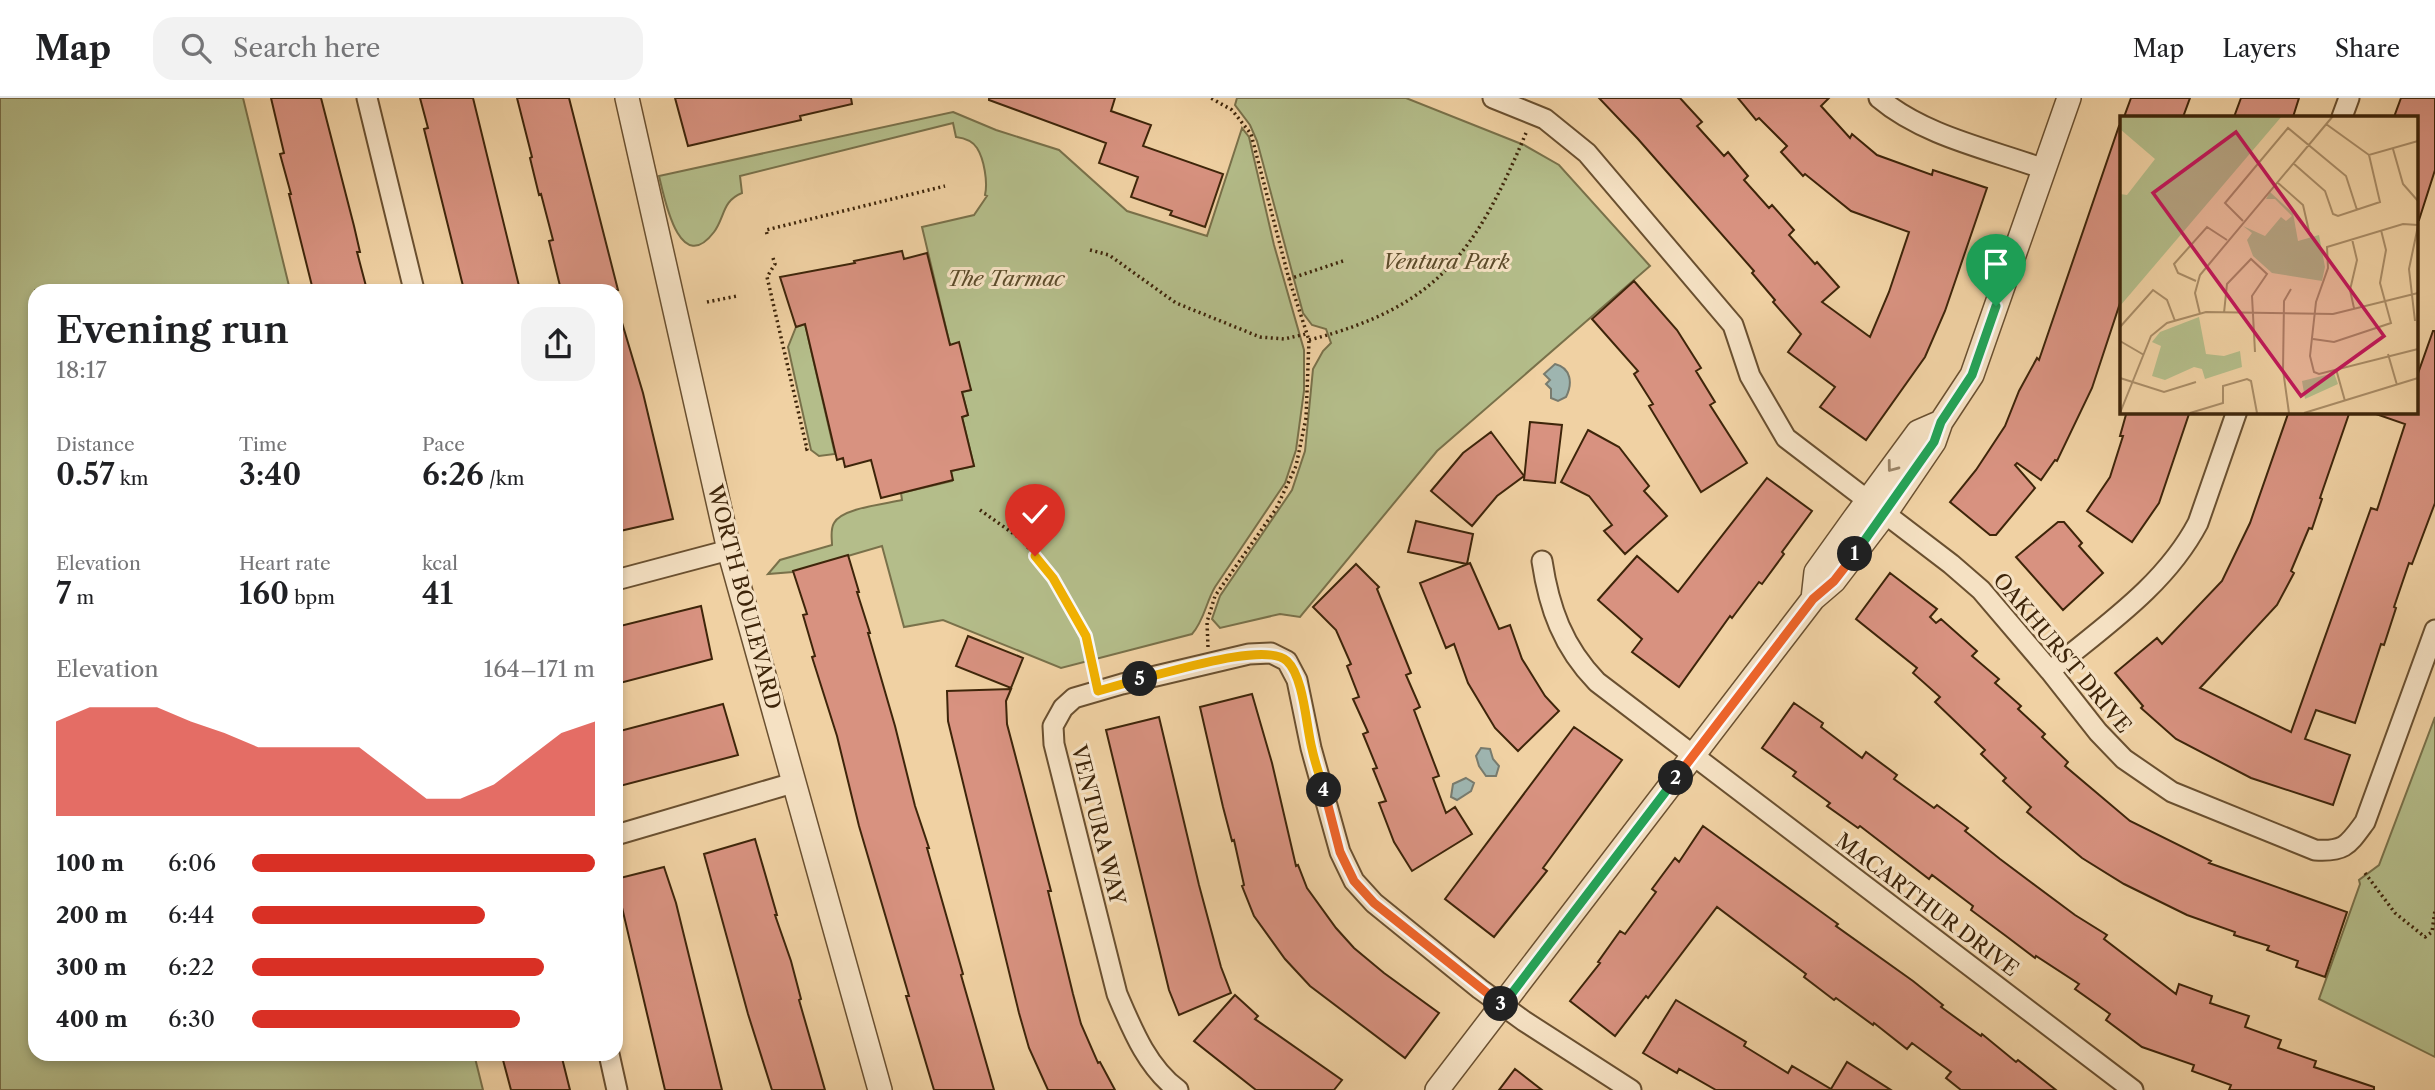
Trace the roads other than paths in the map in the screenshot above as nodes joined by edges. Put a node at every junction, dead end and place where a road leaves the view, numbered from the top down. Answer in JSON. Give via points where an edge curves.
{"nodes":[{"id":1,"x":367,"y":98,"type":"edge"},
{"id":2,"x":627,"y":98,"type":"edge"},
{"id":3,"x":1493,"y":98,"type":"edge"},
{"id":4,"x":1879,"y":98,"type":"edge"},
{"id":5,"x":2069,"y":98,"type":"edge"},
{"id":6,"x":2349,"y":98,"type":"edge"},
{"id":7,"x":2342,"y":116,"type":"edge"},
{"id":8,"x":2044,"y":169,"type":"junction"},
{"id":9,"x":413,"y":284,"type":"edge"},
{"id":10,"x":2236,"y":413,"type":"edge"},
{"id":11,"x":1876,"y":507,"type":"junction"},
{"id":12,"x":729,"y":550,"type":"junction"},
{"id":13,"x":1542,"y":561,"type":"dead end"},
{"id":14,"x":623,"y":578,"type":"edge"},
{"id":15,"x":2435,"y":630,"type":"edge"},
{"id":16,"x":2429,"y":667,"type":"edge"},
{"id":17,"x":2050,"y":671,"type":"junction"},
{"id":18,"x":1693,"y":755,"type":"junction"},
{"id":19,"x":793,"y":783,"type":"junction"},
{"id":20,"x":623,"y":833,"type":"edge"},
{"id":21,"x":1503,"y":1005,"type":"junction"},
{"id":22,"x":611,"y":1061,"type":"edge"},
{"id":23,"x":617,"y":1090,"type":"edge"},
{"id":24,"x":880,"y":1090,"type":"edge"},
{"id":25,"x":1178,"y":1090,"type":"edge"},
{"id":26,"x":1437,"y":1090,"type":"edge"},
{"id":27,"x":1630,"y":1090,"type":"edge"},
{"id":28,"x":2133,"y":1090,"type":"edge"}],
"edges":[{"from":1,"to":9,"type":"street"},
{"from":2,"to":12,"type":"street","name":"WORTH BOULEVARD"},
{"from":3,"to":11,"type":"street","name":"OAKHURST DRIVE","via":[[1558,128],[1587,153],[1733,325],[1750,376],[1786,438]]},
{"from":4,"to":8,"type":"street","via":[[1936,131]]},
{"from":5,"to":8,"type":"street"},
{"from":6,"to":7,"type":"street"},
{"from":8,"to":11,"type":"street","via":[[1972,375],[1941,422],[1934,442]]},
{"from":10,"to":17,"type":"street","via":[[2190,539],[2147,590]]},
{"from":11,"to":17,"type":"street","name":"OAKHURST DRIVE","via":[[1981,590]]},
{"from":11,"to":18,"type":"street","via":[[1834,581],[1813,599]]},
{"from":12,"to":14,"type":"street"},
{"from":12,"to":19,"type":"street","name":"WORTH BOULEVARD"},
{"from":13,"to":18,"type":"street","name":"MACARTHUR DRIVE","via":[[1550,603],[1571,652],[1597,682]]},
{"from":15,"to":16,"type":"street","name":"OAKHURST DRIVE"},
{"from":16,"to":17,"type":"street","name":"OAKHURST DRIVE","via":[[2365,822],[2351,841],[2336,851],[2315,850],[2172,792],[2124,760]]},
{"from":18,"to":21,"type":"street"},
{"from":18,"to":28,"type":"street","name":"MACARTHUR DRIVE"},
{"from":19,"to":20,"type":"street"},
{"from":19,"to":24,"type":"street","name":"WORTH BOULEVARD"},
{"from":21,"to":25,"type":"street","name":"VENTURA WAY","via":[[1374,903],[1354,881],[1340,852],[1297,680],[1287,661],[1271,653],[1249,654],[1098,691],[1074,698],[1063,708],[1053,726],[1054,744],[1118,994],[1152,1063]]},
{"from":21,"to":26,"type":"street"},
{"from":21,"to":27,"type":"street","name":"VENTURA WAY"},
{"from":22,"to":23,"type":"street"}]}
